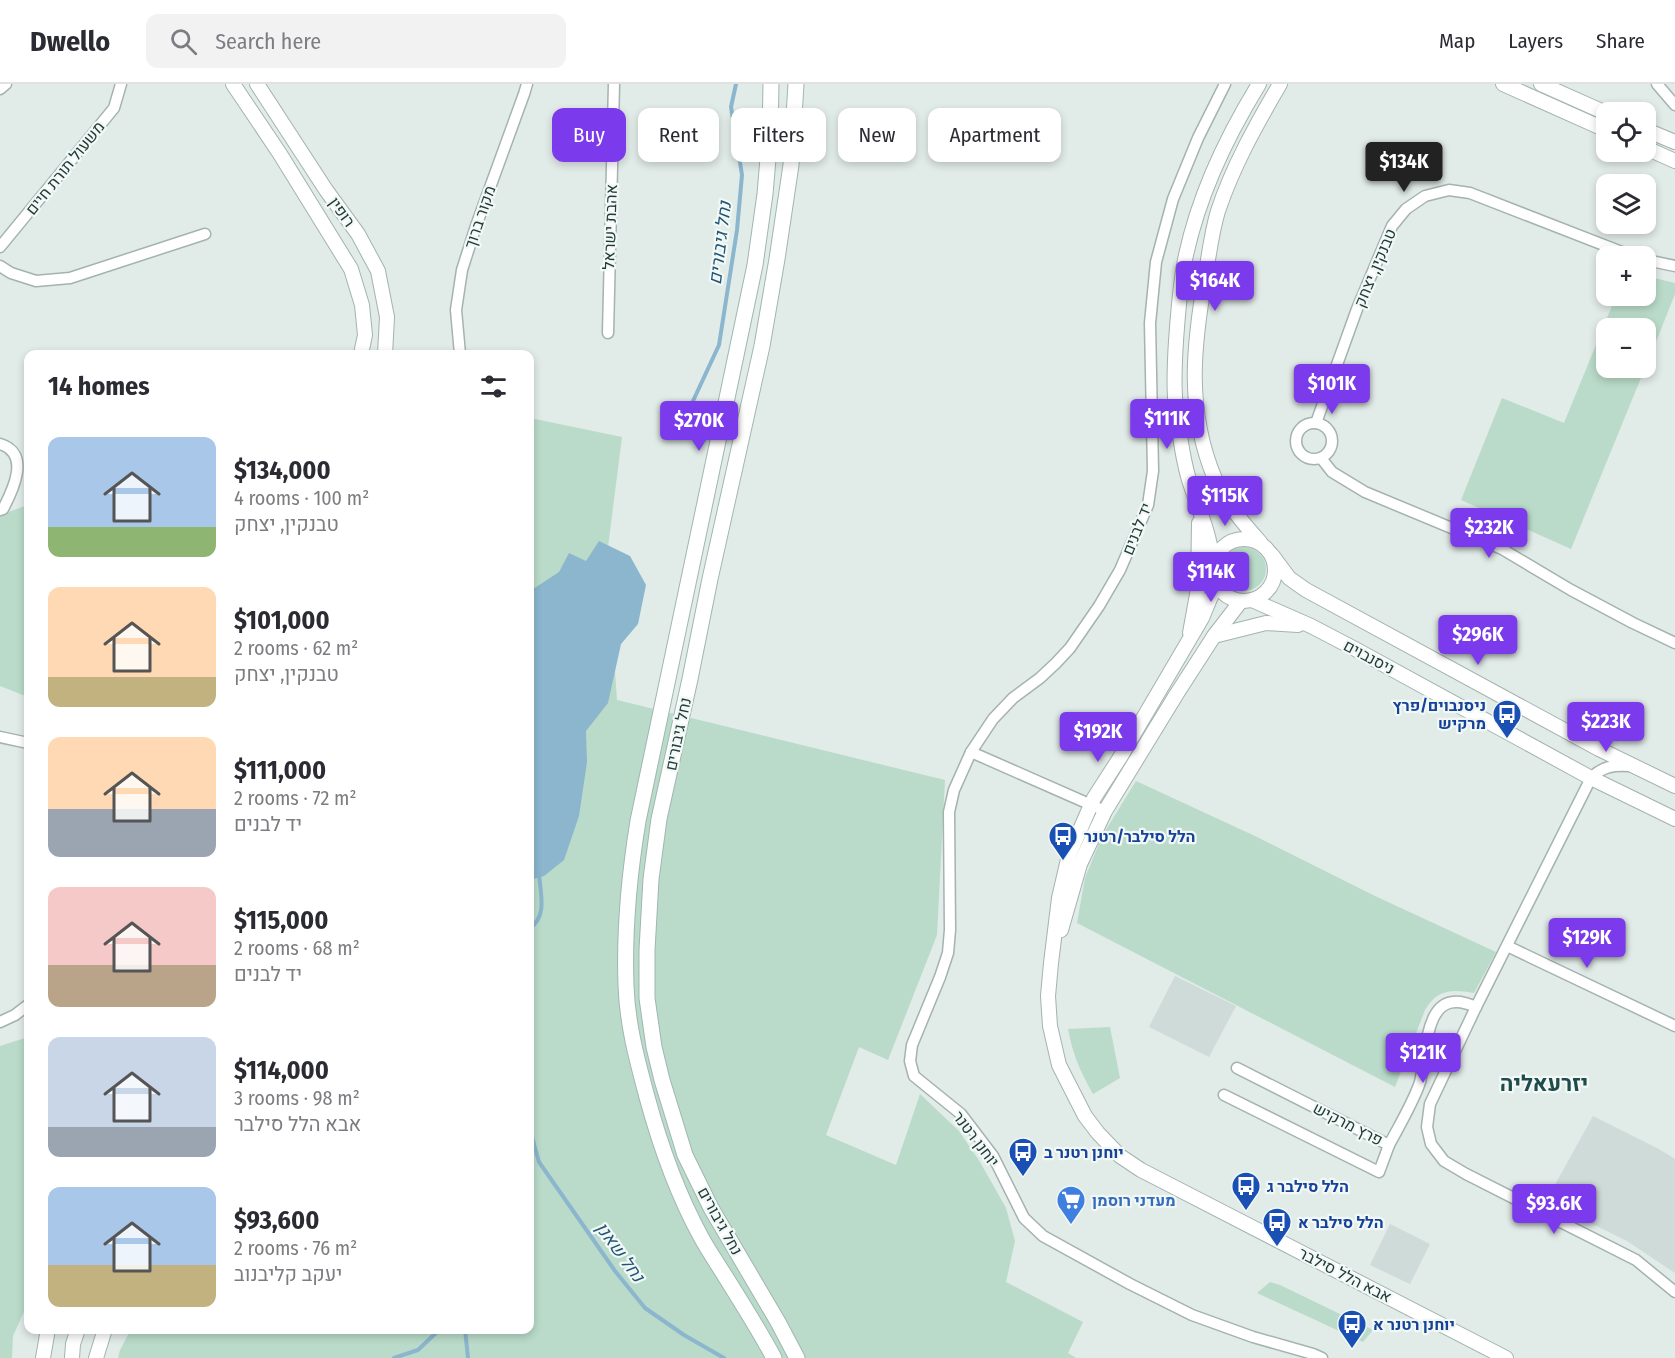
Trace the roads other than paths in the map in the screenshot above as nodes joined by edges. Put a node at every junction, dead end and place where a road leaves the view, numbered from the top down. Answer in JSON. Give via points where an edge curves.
{"nodes":[{"id":1,"x":6,"y":84,"type":"edge"},
{"id":2,"x":122,"y":84,"type":"edge"},
{"id":3,"x":233,"y":84,"type":"edge"},
{"id":4,"x":256,"y":84,"type":"edge"},
{"id":5,"x":526,"y":84,"type":"edge"},
{"id":6,"x":614,"y":84,"type":"edge"},
{"id":7,"x":771,"y":84,"type":"edge"},
{"id":8,"x":796,"y":84,"type":"edge"},
{"id":9,"x":1226,"y":84,"type":"edge"},
{"id":10,"x":1259,"y":84,"type":"edge"},
{"id":11,"x":1280,"y":84,"type":"edge"},
{"id":12,"x":1503,"y":84,"type":"edge"},
{"id":13,"x":1541,"y":84,"type":"edge"},
{"id":14,"x":1657,"y":84,"type":"edge"},
{"id":15,"x":0,"y":89,"type":"edge"},
{"id":16,"x":1675,"y":105,"type":"edge"},
{"id":17,"x":1596,"y":108,"type":"edge"},
{"id":18,"x":1596,"y":126,"type":"edge"},
{"id":19,"x":1656,"y":134,"type":"edge"},
{"id":20,"x":1675,"y":142,"type":"edge"},
{"id":21,"x":1656,"y":152,"type":"edge"},
{"id":22,"x":1675,"y":161,"type":"edge"},
{"id":23,"x":205,"y":234,"type":"dead end"},
{"id":24,"x":1607,"y":246,"type":"edge"},
{"id":25,"x":0,"y":247,"type":"edge"},
{"id":26,"x":1656,"y":262,"type":"edge"},
{"id":27,"x":0,"y":266,"type":"edge"},
{"id":28,"x":1675,"y":266,"type":"edge"},
{"id":29,"x":608,"y":333,"type":"dead end"},
{"id":30,"x":362,"y":350,"type":"edge"},
{"id":31,"x":385,"y":350,"type":"edge"},
{"id":32,"x":460,"y":350,"type":"edge"},
{"id":33,"x":1316,"y":423,"type":"junction"},
{"id":34,"x":0,"y":444,"type":"edge"},
{"id":35,"x":1321,"y":458,"type":"junction"},
{"id":36,"x":1197,"y":503,"type":"junction"},
{"id":37,"x":0,"y":510,"type":"edge"},
{"id":38,"x":1260,"y":542,"type":"junction"},
{"id":39,"x":1272,"y":555,"type":"junction"},
{"id":40,"x":1213,"y":563,"type":"junction"},
{"id":41,"x":1216,"y":585,"type":"junction"},
{"id":42,"x":1247,"y":600,"type":"junction"},
{"id":43,"x":1311,"y":626,"type":"junction"},
{"id":44,"x":1214,"y":636,"type":"junction"},
{"id":45,"x":1189,"y":641,"type":"junction"},
{"id":46,"x":1675,"y":643,"type":"edge"},
{"id":47,"x":0,"y":737,"type":"edge"},
{"id":48,"x":24,"y":742,"type":"edge"},
{"id":49,"x":971,"y":752,"type":"junction"},
{"id":50,"x":1634,"y":766,"type":"junction"},
{"id":51,"x":1591,"y":778,"type":"junction"},
{"id":52,"x":1675,"y":786,"type":"edge"},
{"id":53,"x":1091,"y":805,"type":"junction"},
{"id":54,"x":1105,"y":811,"type":"junction"},
{"id":55,"x":1675,"y":819,"type":"edge"},
{"id":56,"x":1506,"y":946,"type":"junction"},
{"id":57,"x":1050,"y":963,"type":"junction"},
{"id":58,"x":1476,"y":1007,"type":"junction"},
{"id":59,"x":24,"y":1008,"type":"edge"},
{"id":60,"x":0,"y":1022,"type":"edge"},
{"id":61,"x":1675,"y":1026,"type":"edge"},
{"id":62,"x":1237,"y":1068,"type":"dead end"},
{"id":63,"x":1224,"y":1095,"type":"dead end"},
{"id":64,"x":1389,"y":1145,"type":"junction"},
{"id":65,"x":1675,"y":1292,"type":"edge"},
{"id":66,"x":47,"y":1334,"type":"edge"},
{"id":67,"x":76,"y":1334,"type":"edge"},
{"id":68,"x":103,"y":1334,"type":"edge"},
{"id":69,"x":43,"y":1358,"type":"edge"},
{"id":70,"x":72,"y":1358,"type":"edge"},
{"id":71,"x":96,"y":1358,"type":"edge"},
{"id":72,"x":774,"y":1358,"type":"edge"},
{"id":73,"x":797,"y":1358,"type":"edge"},
{"id":74,"x":1322,"y":1358,"type":"edge"},
{"id":75,"x":1506,"y":1358,"type":"edge"}],
"edges":[{"from":1,"to":15,"type":"street"},
{"from":2,"to":25,"type":"street","name":"משעול תורת חיים","via":[[114,108]]},
{"from":3,"to":30,"type":"street","name":"רופין","via":[[351,269],[362,305],[365,335]]},
{"from":4,"to":31,"type":"street","name":"רופין","via":[[358,234],[378,271],[387,317]]},
{"from":5,"to":32,"type":"street","name":"מקור ברוך","via":[[462,270],[456,310]]},
{"from":6,"to":29,"type":"street","name":"אהבת ישראל"},
{"from":7,"to":72,"type":"main road","name":"נחל גיבורים","via":[[765,194],[755,265],[638,821],[630,875],[626,987],[636,1059],[660,1144],[701,1238]]},
{"from":8,"to":73,"type":"main road","name":"נחל גיבורים","via":[[791,165],[762,346],[659,819],[651,879],[647,998],[654,1047],[685,1155]]},
{"from":9,"to":49,"type":"street","name":"יד לבנים","via":[[1173,199],[1156,262],[1150,323],[1153,471],[1148,506],[1120,570],[1070,648],[993,719]]},
{"from":10,"to":36,"type":"street","via":[[1219,158],[1186,255],[1174,382],[1179,433]]},
{"from":11,"to":38,"type":"street","via":[[1242,153],[1218,213],[1198,320],[1194,380],[1204,450],[1216,481]]},
{"from":12,"to":18,"type":"street"},
{"from":13,"to":17,"type":"street"},
{"from":14,"to":16,"type":"street"},
{"from":19,"to":20,"type":"street"},
{"from":21,"to":22,"type":"street"},
{"from":23,"to":27,"type":"street","via":[[70,278],[36,281]]},
{"from":24,"to":33,"type":"street","name":"טבנקין, יצחק","via":[[1470,192],[1449,190],[1425,196],[1406,209],[1392,226]]},
{"from":26,"to":28,"type":"street"},
{"from":33,"to":35,"type":"street","via":[[1326,428],[1332,438],[1330,450]]},
{"from":33,"to":35,"type":"street","via":[[1300,430],[1297,447],[1310,459]]},
{"from":34,"to":37,"type":"street","via":[[13,451],[17,477]]},
{"from":35,"to":46,"type":"street","via":[[1332,472],[1365,492],[1502,549],[1571,590]]},
{"from":36,"to":40,"type":"street"},
{"from":36,"to":45,"type":"street","via":[[1200,557]]},
{"from":38,"to":39,"type":"street"},
{"from":38,"to":40,"type":"street","via":[[1241,538],[1231,541],[1223,546]]},
{"from":39,"to":42,"type":"street","via":[[1273,582],[1260,596]]},
{"from":39,"to":50,"type":"street","name":"ניסנבוים","via":[[1289,578],[1306,590]]},
{"from":40,"to":41,"type":"street"},
{"from":41,"to":42,"type":"street","via":[[1232,598]]},
{"from":41,"to":45,"type":"street","name":"אבא הלל סילבר"},
{"from":42,"to":43,"type":"street","name":"ניסנבוים"},
{"from":42,"to":44,"type":"street","name":"אבא הלל סילבר"},
{"from":43,"to":44,"type":"street","via":[[1266,623]]},
{"from":43,"to":51,"type":"street","name":"ניסנבוים"},
{"from":44,"to":54,"type":"street","name":"אבא הלל סילבר"},
{"from":45,"to":53,"type":"street","name":"אבא הלל סילבר"},
{"from":47,"to":48,"type":"street"},
{"from":49,"to":53,"type":"street"},
{"from":49,"to":74,"type":"street","name":"יוחנן רטנר","via":[[954,790],[950,812],[948,953],[912,1045],[910,1061],[914,1076],[961,1114],[993,1156],[1024,1218],[1043,1236],[1192,1316]]},
{"from":50,"to":51,"type":"street","via":[[1604,768]]},
{"from":50,"to":52,"type":"street","name":"ניסנבוים"},
{"from":51,"to":55,"type":"street","name":"ניסנבוים"},
{"from":51,"to":56,"type":"street"},
{"from":53,"to":54,"type":"street"},
{"from":53,"to":57,"type":"street","name":"אבא הלל סילבר","via":[[1069,855]]},
{"from":54,"to":57,"type":"street","name":"אבא הלל סילבר","via":[[1080,864]]},
{"from":56,"to":58,"type":"street"},
{"from":56,"to":61,"type":"street"},
{"from":57,"to":75,"type":"street","name":"אבא הלל סילבר","via":[[1050,1026],[1059,1065],[1085,1116],[1120,1156]]},
{"from":58,"to":64,"type":"street","name":"פרץ מרקיש","via":[[1455,1002],[1443,1005],[1435,1013],[1419,1084]]},
{"from":58,"to":65,"type":"street","via":[[1430,1104],[1427,1127],[1431,1144],[1444,1161],[1636,1260]]},
{"from":59,"to":60,"type":"street"},
{"from":62,"to":64,"type":"street","name":"פרץ מרקיש"},
{"from":63,"to":64,"type":"street","via":[[1379,1172]]},
{"from":66,"to":69,"type":"street"},
{"from":67,"to":70,"type":"street"},
{"from":68,"to":71,"type":"street"}]}
